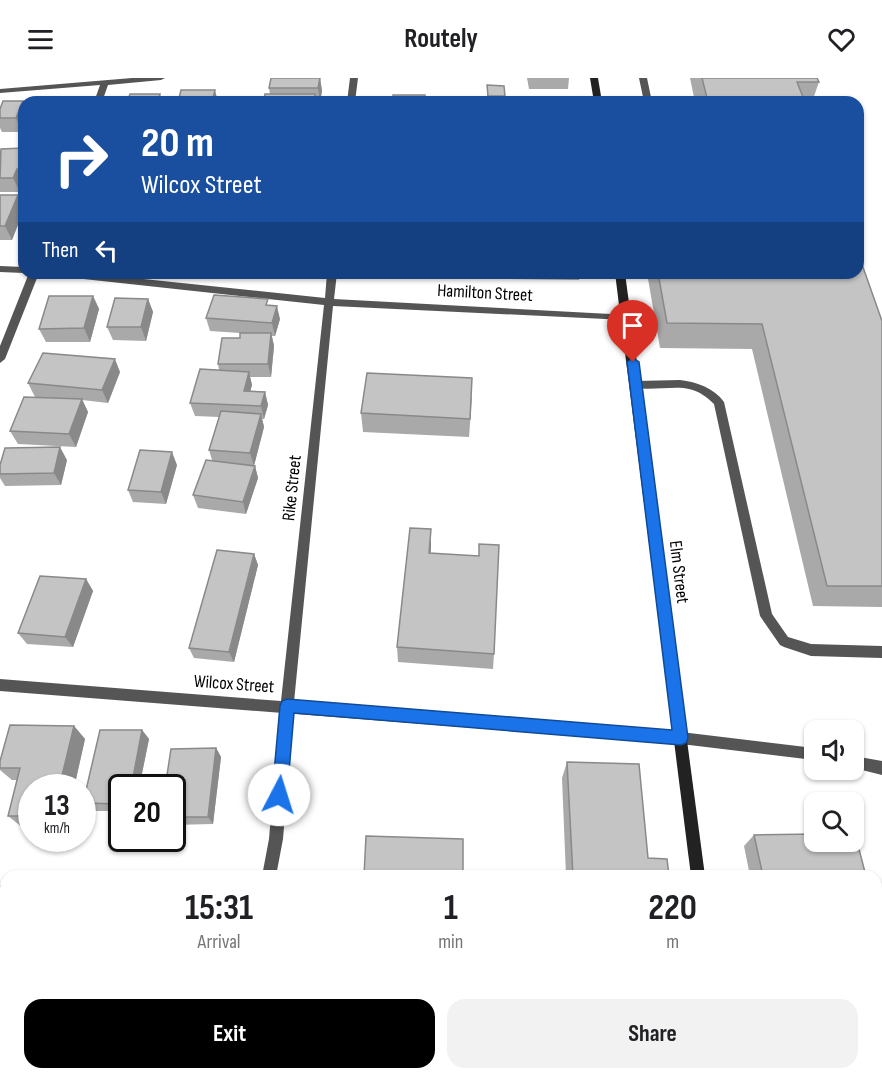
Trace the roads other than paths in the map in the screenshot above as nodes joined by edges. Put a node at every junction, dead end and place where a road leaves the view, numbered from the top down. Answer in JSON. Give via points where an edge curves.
{"nodes":[{"id":1,"x":161,"y":78,"type":"edge"},
{"id":2,"x":354,"y":78,"type":"edge"},
{"id":3,"x":594,"y":78,"type":"edge"},
{"id":4,"x":643,"y":78,"type":"edge"},
{"id":5,"x":105,"y":82,"type":"junction"},
{"id":6,"x":0,"y":91,"type":"edge"},
{"id":7,"x":100,"y":96,"type":"edge"},
{"id":8,"x":352,"y":96,"type":"edge"},
{"id":9,"x":596,"y":96,"type":"edge"},
{"id":10,"x":647,"y":96,"type":"edge"},
{"id":11,"x":0,"y":269,"type":"edge"},
{"id":12,"x":18,"y":270,"type":"edge"},
{"id":13,"x":32,"y":279,"type":"edge"},
{"id":14,"x":112,"y":279,"type":"edge"},
{"id":15,"x":331,"y":279,"type":"edge"},
{"id":16,"x":621,"y":279,"type":"edge"},
{"id":17,"x":329,"y":302,"type":"junction"},
{"id":18,"x":626,"y":317,"type":"junction"},
{"id":19,"x":0,"y":359,"type":"edge"},
{"id":20,"x":636,"y":385,"type":"junction"},
{"id":21,"x":882,"y":652,"type":"edge"},
{"id":22,"x":0,"y":685,"type":"edge"},
{"id":23,"x":287,"y":706,"type":"junction"},
{"id":24,"x":681,"y":738,"type":"junction"},
{"id":25,"x":804,"y":753,"type":"edge"},
{"id":26,"x":864,"y":764,"type":"edge"},
{"id":27,"x":882,"y":768,"type":"edge"},
{"id":28,"x":270,"y":870,"type":"edge"},
{"id":29,"x":697,"y":870,"type":"edge"}],
"edges":[{"from":1,"to":5,"type":"street"},
{"from":2,"to":8,"type":"street"},
{"from":3,"to":9,"type":"main road"},
{"from":4,"to":10,"type":"street"},
{"from":5,"to":6,"type":"street"},
{"from":5,"to":7,"type":"street"},
{"from":11,"to":12,"type":"street"},
{"from":13,"to":19,"type":"street"},
{"from":14,"to":17,"type":"street","name":"Hamilton Street"},
{"from":15,"to":17,"type":"street","name":"Rike Street"},
{"from":16,"to":18,"type":"main road","name":"Elm Street"},
{"from":17,"to":18,"type":"street","name":"Hamilton Street"},
{"from":17,"to":23,"type":"street","name":"Rike Street"},
{"from":18,"to":20,"type":"main road","name":"Elm Street"},
{"from":20,"to":21,"type":"street","via":[[690,383],[706,389],[719,402],[766,616],[784,641],[811,650]]},
{"from":20,"to":24,"type":"main road","name":"Elm Street"},
{"from":22,"to":23,"type":"street","name":"Wilcox Street"},
{"from":23,"to":24,"type":"street","name":"Wilcox Street"},
{"from":23,"to":28,"type":"street","name":"Rike Street"},
{"from":24,"to":25,"type":"street","name":"Wilcox Street"},
{"from":24,"to":29,"type":"main road","name":"Elm Street"},
{"from":26,"to":27,"type":"street"}]}
